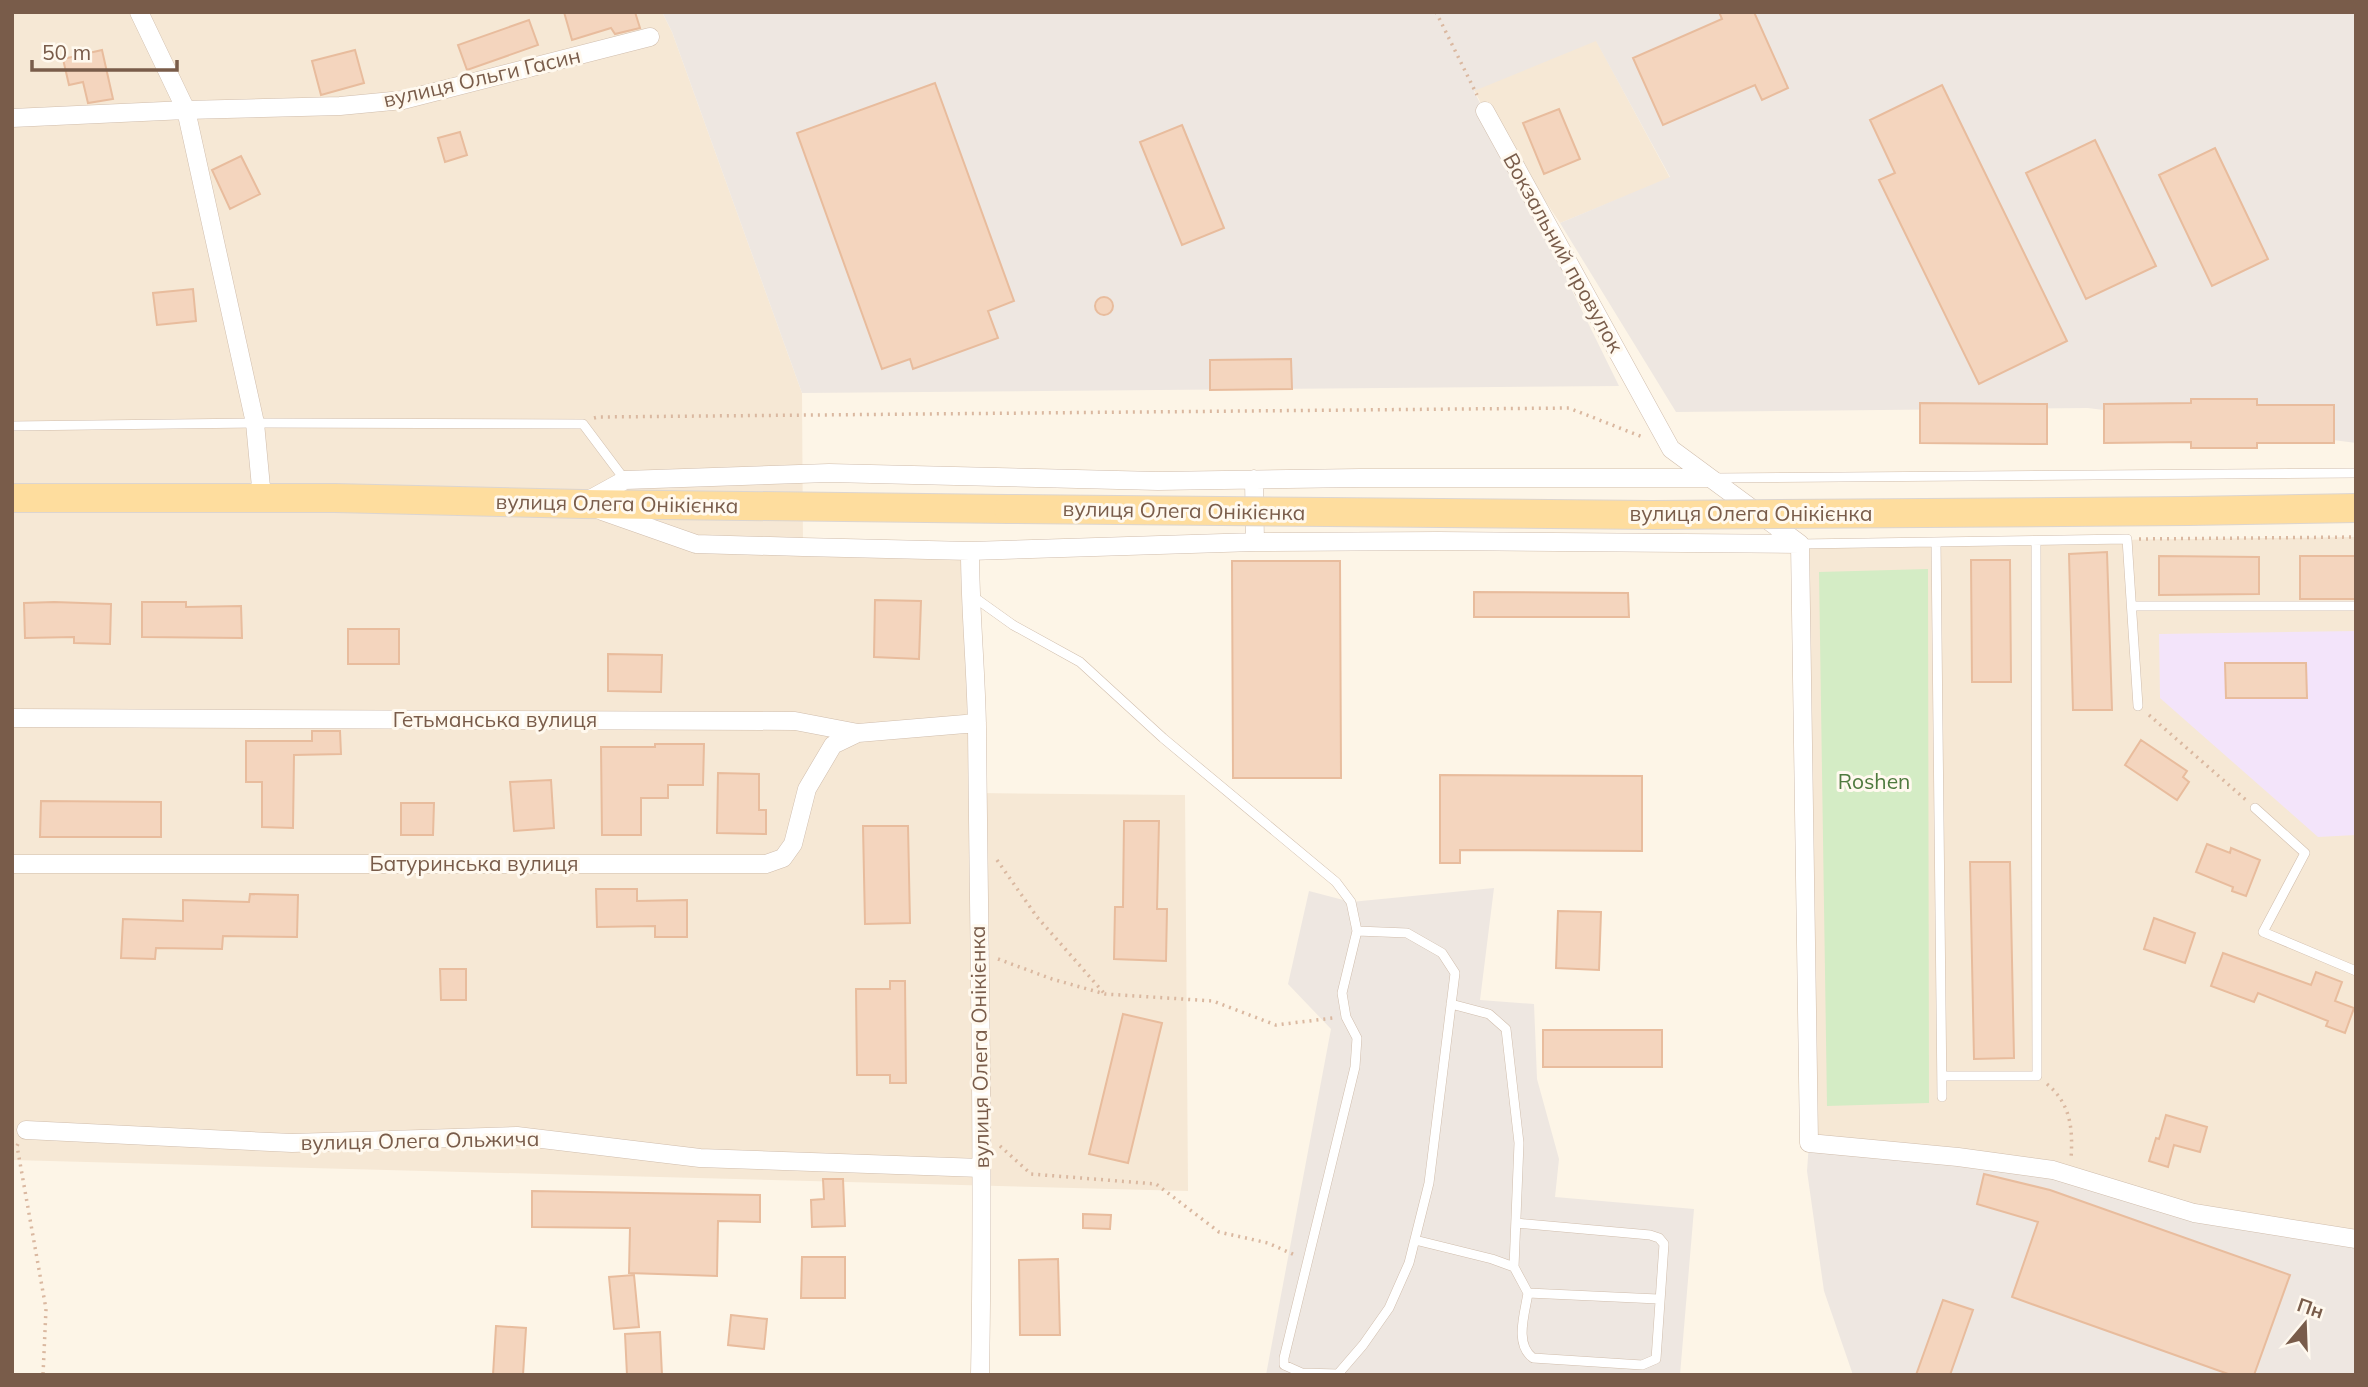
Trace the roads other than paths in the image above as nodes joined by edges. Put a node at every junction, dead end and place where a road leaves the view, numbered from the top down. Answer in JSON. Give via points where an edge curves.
{"nodes":[{"id":1,"x":139,"y":12,"type":"edge"},
{"id":2,"x":650,"y":37,"type":"dead end"},
{"id":3,"x":186,"y":110,"type":"junction"},
{"id":4,"x":1485,"y":111,"type":"road end"},
{"id":5,"x":12,"y":118,"type":"edge"},
{"id":6,"x":255,"y":423,"type":"junction"},
{"id":7,"x":12,"y":426,"type":"edge"},
{"id":8,"x":2356,"y":473,"type":"edge"},
{"id":9,"x":1710,"y":478,"type":"junction"},
{"id":10,"x":1254,"y":479,"type":"junction"},
{"id":11,"x":625,"y":480,"type":"junction"},
{"id":12,"x":12,"y":498,"type":"edge"},
{"id":13,"x":262,"y":498,"type":"junction"},
{"id":14,"x":582,"y":504,"type":"junction"},
{"id":15,"x":2356,"y":508,"type":"edge"},
{"id":16,"x":2036,"y":541,"type":"junction"},
{"id":17,"x":1255,"y":542,"type":"junction"},
{"id":18,"x":1936,"y":542,"type":"junction"},
{"id":19,"x":1800,"y":544,"type":"junction"},
{"id":20,"x":970,"y":551,"type":"junction"},
{"id":21,"x":970,"y":594,"type":"junction"},
{"id":22,"x":2133,"y":606,"type":"junction"},
{"id":23,"x":2356,"y":606,"type":"edge"},
{"id":24,"x":2138,"y":706,"type":"road end"},
{"id":25,"x":12,"y":718,"type":"edge"},
{"id":26,"x":976,"y":723,"type":"junction"},
{"id":27,"x":858,"y":733,"type":"junction"},
{"id":28,"x":2255,"y":808,"type":"road end"},
{"id":29,"x":12,"y":864,"type":"edge"},
{"id":30,"x":1357,"y":931,"type":"junction"},
{"id":31,"x":2356,"y":971,"type":"edge"},
{"id":32,"x":1451,"y":1004,"type":"junction"},
{"id":33,"x":1942,"y":1076,"type":"junction"},
{"id":34,"x":1942,"y":1097,"type":"dead end"},
{"id":35,"x":26,"y":1130,"type":"road end"},
{"id":36,"x":981,"y":1168,"type":"junction"},
{"id":37,"x":1516,"y":1223,"type":"junction"},
{"id":38,"x":2356,"y":1239,"type":"edge"},
{"id":39,"x":1415,"y":1240,"type":"junction"},
{"id":40,"x":1514,"y":1267,"type":"junction"},
{"id":41,"x":1528,"y":1293,"type":"junction"},
{"id":42,"x":1658,"y":1300,"type":"junction"},
{"id":43,"x":979,"y":1375,"type":"edge"}],
"edges":[{"from":1,"to":3,"type":"street"},
{"from":2,"to":3,"type":"street","name":"вулиця Ольги Гасин","via":[[403,100]]},
{"from":3,"to":5,"type":"street","name":"вулиця Ольги Гасин"},
{"from":3,"to":6,"type":"street"},
{"from":4,"to":9,"type":"street","name":"Вокзальний провулок","via":[[1671,449]]},
{"from":6,"to":7,"type":"lane"},
{"from":6,"to":11,"type":"lane","via":[[583,424]]},
{"from":6,"to":13,"type":"street"},
{"from":8,"to":9,"type":"lane"},
{"from":9,"to":10,"type":"street"},
{"from":9,"to":19,"type":"street","name":"Вокзальний провулок"},
{"from":10,"to":11,"type":"street","via":[[829,473]]},
{"from":10,"to":17,"type":"street"},
{"from":11,"to":14,"type":"street"},
{"from":12,"to":13,"type":"main road","name":"вулиця Олега Онікієнка"},
{"from":13,"to":14,"type":"main road","name":"вулиця Олега Онікієнка"},
{"from":14,"to":15,"type":"main road","name":"вулиця Олега Онікієнка","bridge":true,"via":[[1653,515]]},
{"from":14,"to":20,"type":"street","via":[[696,544]]},
{"from":16,"to":18,"type":"lane"},
{"from":16,"to":22,"type":"lane","via":[[2126,539]]},
{"from":16,"to":33,"type":"lane","via":[[2037,1076]]},
{"from":17,"to":19,"type":"street"},
{"from":17,"to":20,"type":"street"},
{"from":18,"to":19,"type":"lane"},
{"from":18,"to":33,"type":"lane"},
{"from":19,"to":38,"type":"street","via":[[1809,1143],[2053,1170],[2194,1213]]},
{"from":20,"to":21,"type":"street","name":"вулиця Олега Онікієнка"},
{"from":21,"to":26,"type":"street","name":"вулиця Олега Онікієнка"},
{"from":21,"to":30,"type":"lane","via":[[1013,625],[1080,662],[1163,738],[1336,882],[1351,902]]},
{"from":22,"to":23,"type":"lane"},
{"from":22,"to":24,"type":"lane"},
{"from":25,"to":27,"type":"street","name":"Гетьманська вулиця","via":[[795,721]]},
{"from":26,"to":27,"type":"street","name":"Гетьманська вулиця"},
{"from":26,"to":36,"type":"street","name":"вулиця Олега Онікієнка"},
{"from":27,"to":29,"type":"street","name":"Батуринська вулиця","via":[[834,746],[807,789],[793,844],[783,858],[765,864]]},
{"from":28,"to":31,"type":"lane","via":[[2305,853],[2263,932]]},
{"from":30,"to":32,"type":"lane","via":[[1408,933],[1442,953],[1455,973]]},
{"from":30,"to":39,"type":"lane","via":[[1342,993],[1346,1017],[1357,1038],[1355,1067],[1284,1364],[1302,1373],[1338,1374],[1389,1308]]},
{"from":32,"to":37,"type":"lane","via":[[1489,1014],[1506,1029],[1519,1143]]},
{"from":32,"to":39,"type":"lane","via":[[1429,1183]]},
{"from":33,"to":34,"type":"lane"},
{"from":35,"to":36,"type":"street","name":"вулиця Олега Ольжича","via":[[292,1143],[517,1136],[699,1158]]},
{"from":36,"to":43,"type":"street","name":"вулиця Олега Онікієнка"},
{"from":37,"to":40,"type":"lane"},
{"from":37,"to":42,"type":"lane","via":[[1659,1238],[1664,1244]]},
{"from":39,"to":40,"type":"lane"},
{"from":40,"to":41,"type":"lane"},
{"from":41,"to":42,"type":"lane"},
{"from":41,"to":42,"type":"lane","via":[[1521,1339],[1525,1353],[1532,1358],[1642,1365],[1656,1359]]}]}
